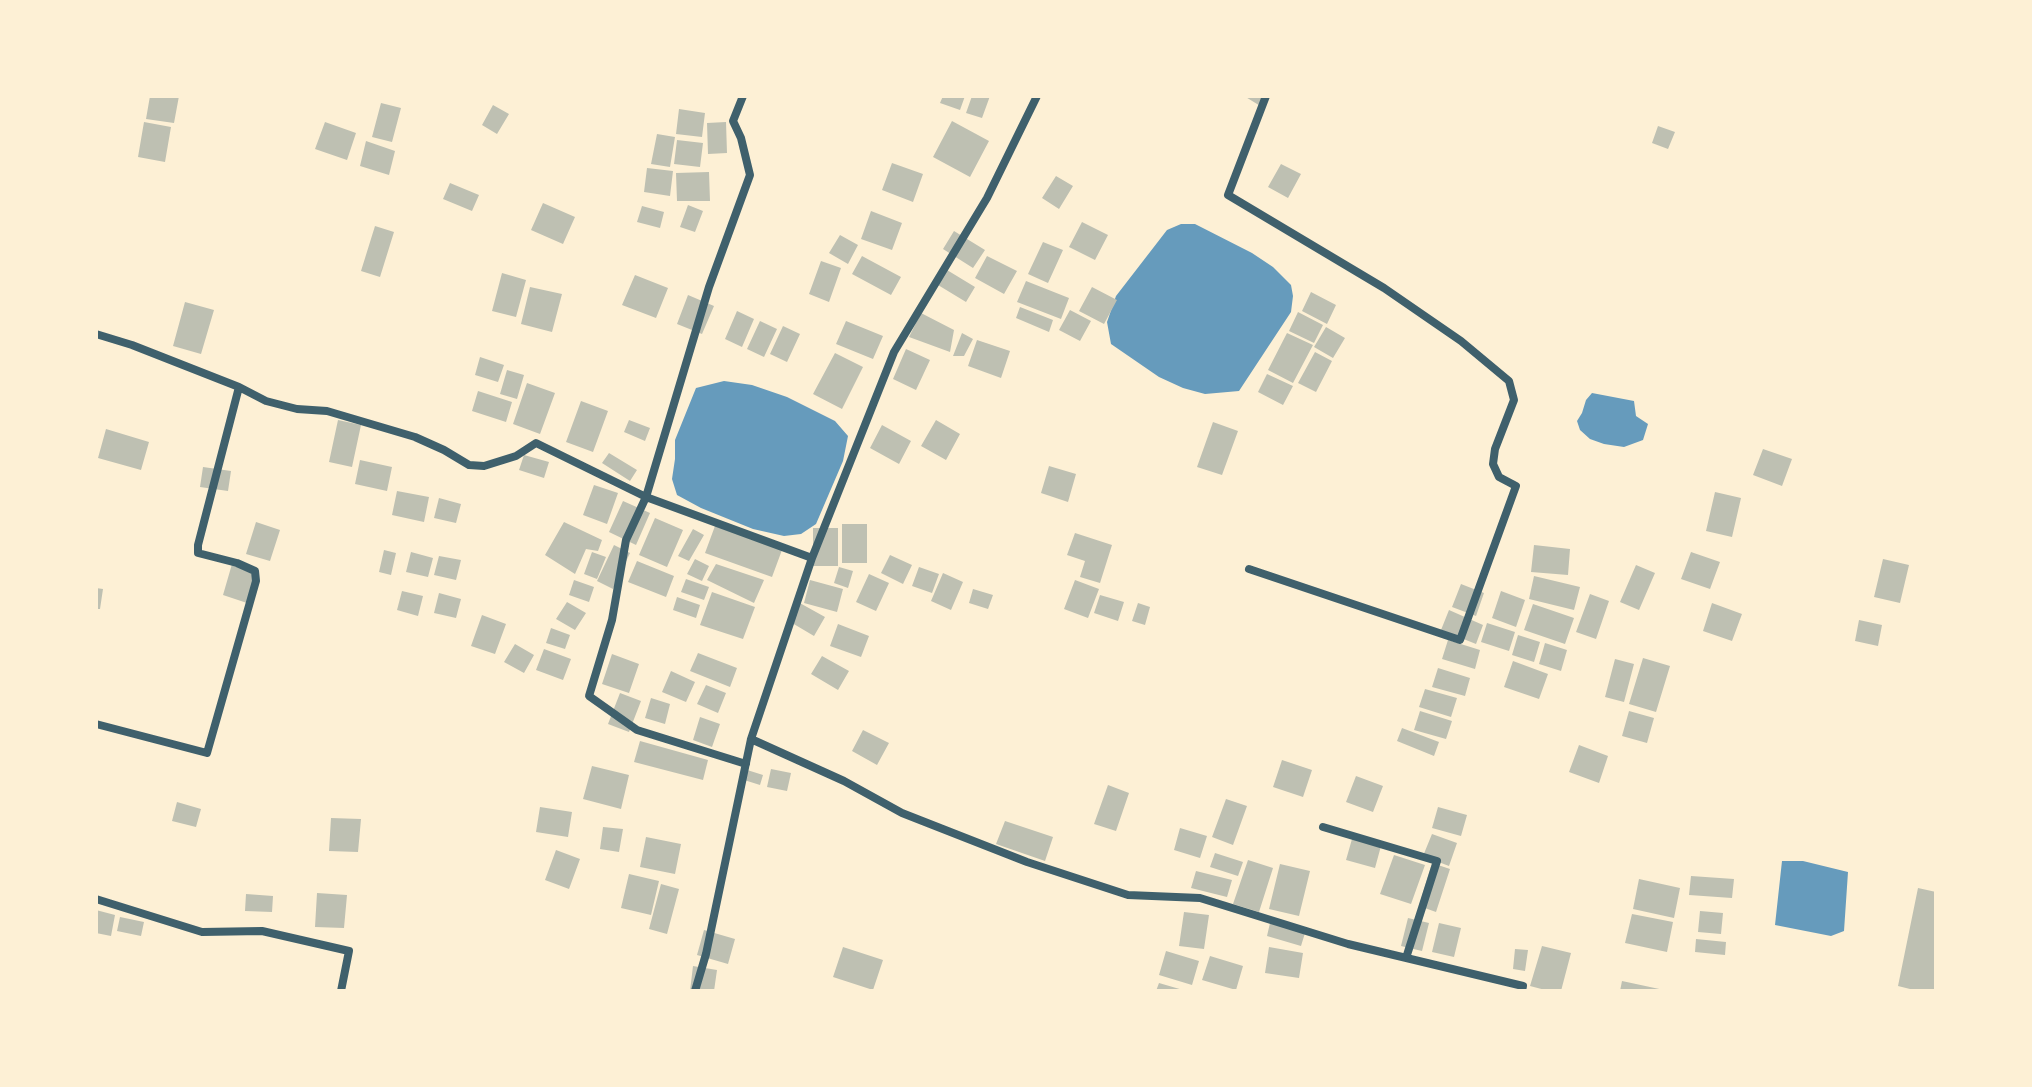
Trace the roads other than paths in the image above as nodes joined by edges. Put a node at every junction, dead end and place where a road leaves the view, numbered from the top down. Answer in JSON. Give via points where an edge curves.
{"nodes":[{"id":1,"x":743,"y":96,"type":"edge"},
{"id":2,"x":1037,"y":96,"type":"edge"},
{"id":3,"x":1266,"y":96,"type":"edge"},
{"id":4,"x":96,"y":334,"type":"edge"},
{"id":5,"x":239,"y":387,"type":"junction"},
{"id":6,"x":646,"y":497,"type":"junction"},
{"id":7,"x":812,"y":558,"type":"junction"},
{"id":8,"x":1249,"y":569,"type":"dead end"},
{"id":9,"x":96,"y":724,"type":"edge"},
{"id":10,"x":751,"y":739,"type":"junction"},
{"id":11,"x":746,"y":764,"type":"junction"},
{"id":12,"x":1323,"y":827,"type":"dead end"},
{"id":13,"x":96,"y":899,"type":"edge"},
{"id":14,"x":1406,"y":958,"type":"junction"},
{"id":15,"x":341,"y":991,"type":"edge"},
{"id":16,"x":695,"y":991,"type":"edge"},
{"id":17,"x":1522,"y":991,"type":"edge"}],
"edges":[{"from":1,"to":6,"type":"street","via":[[733,121],[750,175],[709,287]]},
{"from":2,"to":7,"type":"street","via":[[987,198],[894,352]]},
{"from":3,"to":8,"type":"street","via":[[1228,195],[1384,288],[1509,381],[1514,400],[1493,464],[1499,477],[1516,486],[1460,640]]},
{"from":4,"to":5,"type":"street"},
{"from":5,"to":6,"type":"street","via":[[266,401],[327,411],[415,437],[469,465],[516,456],[536,443]]},
{"from":5,"to":9,"type":"street","via":[[198,553],[255,571],[256,581],[207,753]]},
{"from":6,"to":7,"type":"street"},
{"from":6,"to":11,"type":"street","via":[[626,540],[612,620],[589,696],[637,730]]},
{"from":7,"to":10,"type":"street"},
{"from":10,"to":11,"type":"street"},
{"from":10,"to":14,"type":"street","via":[[902,813],[1027,862],[1128,895],[1200,898]]},
{"from":11,"to":16,"type":"street"},
{"from":12,"to":14,"type":"street","via":[[1437,861]]},
{"from":13,"to":15,"type":"street","via":[[202,932],[262,931],[349,951]]},
{"from":14,"to":17,"type":"street","via":[[1523,986]]}]}
